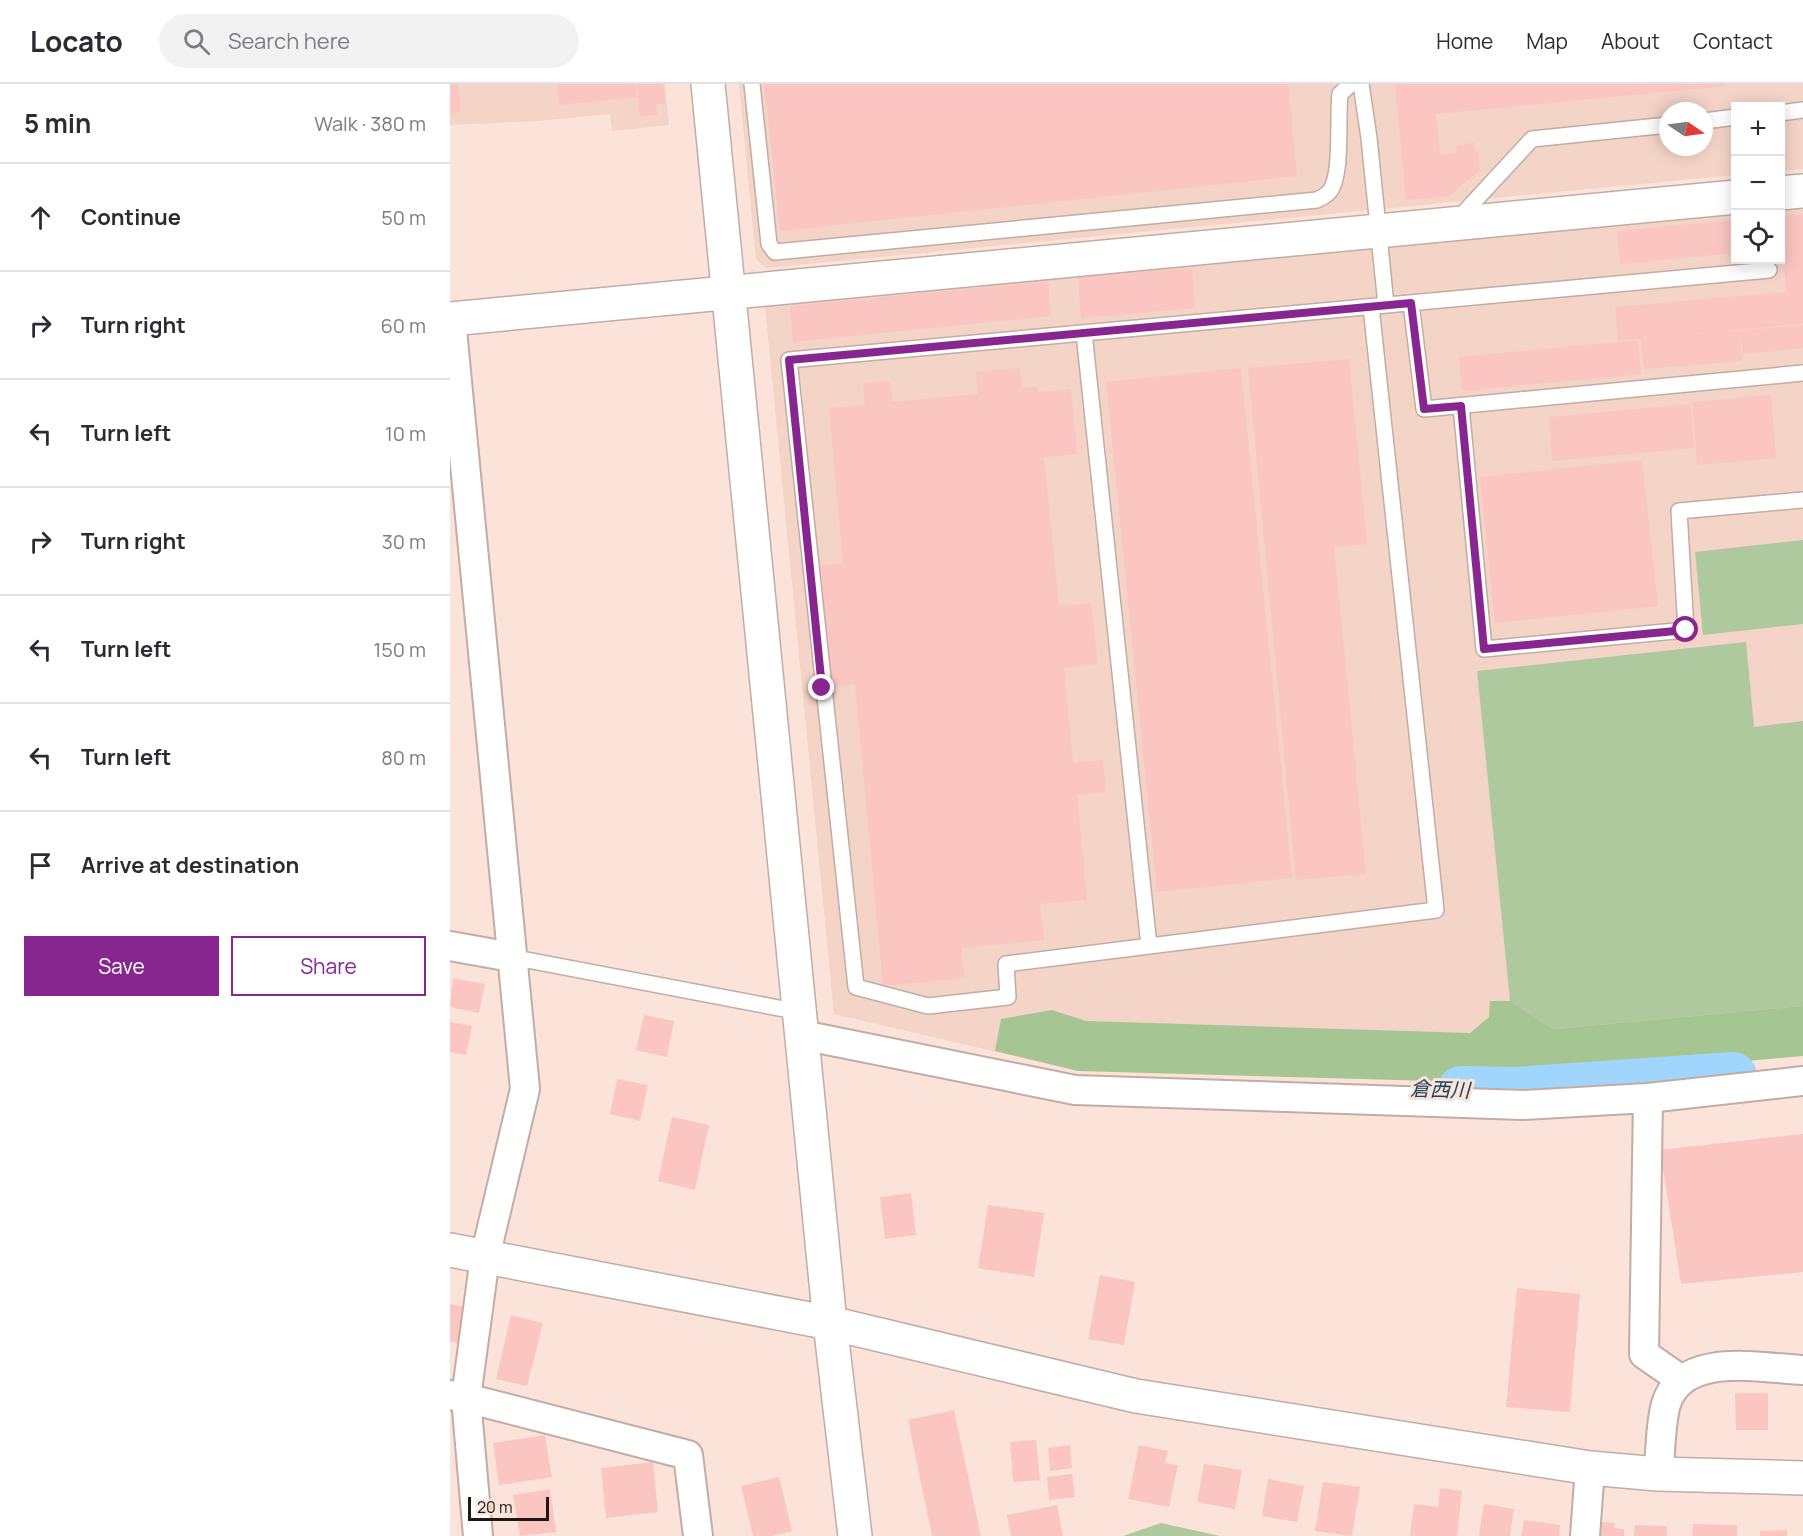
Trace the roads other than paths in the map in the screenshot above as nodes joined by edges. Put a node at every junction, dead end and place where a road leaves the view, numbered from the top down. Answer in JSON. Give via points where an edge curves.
{"nodes":[{"id":1,"x":708,"y":84,"type":"edge"},
{"id":2,"x":752,"y":84,"type":"edge"},
{"id":3,"x":1351,"y":84,"type":"edge"},
{"id":4,"x":1361,"y":84,"type":"edge"},
{"id":5,"x":1803,"y":110,"type":"edge"},
{"id":6,"x":1785,"y":112,"type":"edge"},
{"id":7,"x":1731,"y":118,"type":"edge"},
{"id":8,"x":1713,"y":120,"type":"edge"},
{"id":9,"x":1659,"y":125,"type":"edge"},
{"id":10,"x":1803,"y":191,"type":"edge"},
{"id":11,"x":1785,"y":193,"type":"edge"},
{"id":12,"x":1731,"y":197,"type":"edge"},
{"id":13,"x":1454,"y":223,"type":"junction"},
{"id":14,"x":1377,"y":231,"type":"junction"},
{"id":15,"x":1769,"y":270,"type":"dead end"},
{"id":16,"x":729,"y":291,"type":"junction"},
{"id":17,"x":1411,"y":303,"type":"junction"},
{"id":18,"x":1378,"y":306,"type":"junction"},
{"id":19,"x":451,"y":319,"type":"edge"},
{"id":20,"x":1084,"y":333,"type":"junction"},
{"id":21,"x":1803,"y":373,"type":"edge"},
{"id":22,"x":1461,"y":406,"type":"junction"},
{"id":23,"x":1803,"y":500,"type":"edge"},
{"id":24,"x":450,"y":946,"type":"edge"},
{"id":25,"x":1149,"y":946,"type":"junction"},
{"id":26,"x":511,"y":957,"type":"junction"},
{"id":27,"x":801,"y":1024,"type":"junction"},
{"id":28,"x":1803,"y":1081,"type":"edge"},
{"id":29,"x":1648,"y":1098,"type":"junction"},
{"id":30,"x":450,"y":1250,"type":"edge"},
{"id":31,"x":485,"y":1257,"type":"junction"},
{"id":32,"x":830,"y":1323,"type":"junction"},
{"id":33,"x":1803,"y":1370,"type":"edge"},
{"id":34,"x":1680,"y":1379,"type":"junction"},
{"id":35,"x":458,"y":1397,"type":"edge"},
{"id":36,"x":1590,"y":1468,"type":"junction"},
{"id":37,"x":1658,"y":1474,"type":"junction"},
{"id":38,"x":1803,"y":1478,"type":"edge"},
{"id":39,"x":478,"y":1536,"type":"edge"},
{"id":40,"x":698,"y":1536,"type":"edge"},
{"id":41,"x":855,"y":1536,"type":"edge"},
{"id":42,"x":1585,"y":1536,"type":"edge"}],
"edges":[{"from":1,"to":16,"type":"street"},
{"from":2,"to":3,"type":"lane","via":[[769,244],[775,252],[1317,200],[1330,192],[1339,170],[1340,94]]},
{"from":4,"to":14,"type":"lane","via":[[1370,138]]},
{"from":5,"to":6,"type":"lane"},
{"from":7,"to":8,"type":"lane"},
{"from":9,"to":13,"type":"lane","via":[[1533,139]]},
{"from":10,"to":11,"type":"street"},
{"from":12,"to":13,"type":"street"},
{"from":13,"to":14,"type":"street"},
{"from":14,"to":16,"type":"street"},
{"from":14,"to":18,"type":"lane"},
{"from":15,"to":17,"type":"lane"},
{"from":16,"to":19,"type":"street"},
{"from":16,"to":27,"type":"street"},
{"from":17,"to":18,"type":"lane"},
{"from":17,"to":22,"type":"lane","via":[[1424,409]]},
{"from":18,"to":20,"type":"lane"},
{"from":18,"to":25,"type":"lane","via":[[1436,910]]},
{"from":19,"to":26,"type":"street"},
{"from":20,"to":25,"type":"lane"},
{"from":20,"to":25,"type":"lane","via":[[789,360],[822,688],[856,987],[928,1006],[1008,997],[1006,964]]},
{"from":21,"to":22,"type":"lane"},
{"from":22,"to":23,"type":"lane","via":[[1484,649],[1686,630],[1679,511]]},
{"from":24,"to":26,"type":"street"},
{"from":26,"to":27,"type":"lane"},
{"from":26,"to":31,"type":"street","via":[[525,1089]]},
{"from":27,"to":29,"type":"street","via":[[1075,1090],[1522,1105]]},
{"from":27,"to":32,"type":"street"},
{"from":28,"to":29,"type":"street"},
{"from":29,"to":34,"type":"street","via":[[1644,1354]]},
{"from":30,"to":31,"type":"street"},
{"from":31,"to":32,"type":"street"},
{"from":31,"to":35,"type":"street"},
{"from":32,"to":36,"type":"street","via":[[1136,1396]]},
{"from":32,"to":41,"type":"street"},
{"from":33,"to":34,"type":"street","via":[[1709,1367]]},
{"from":34,"to":37,"type":"street","via":[[1666,1404]]},
{"from":35,"to":39,"type":"street"},
{"from":35,"to":40,"type":"street","via":[[688,1455]]},
{"from":36,"to":37,"type":"street"},
{"from":36,"to":42,"type":"street"},
{"from":37,"to":38,"type":"street"}]}
